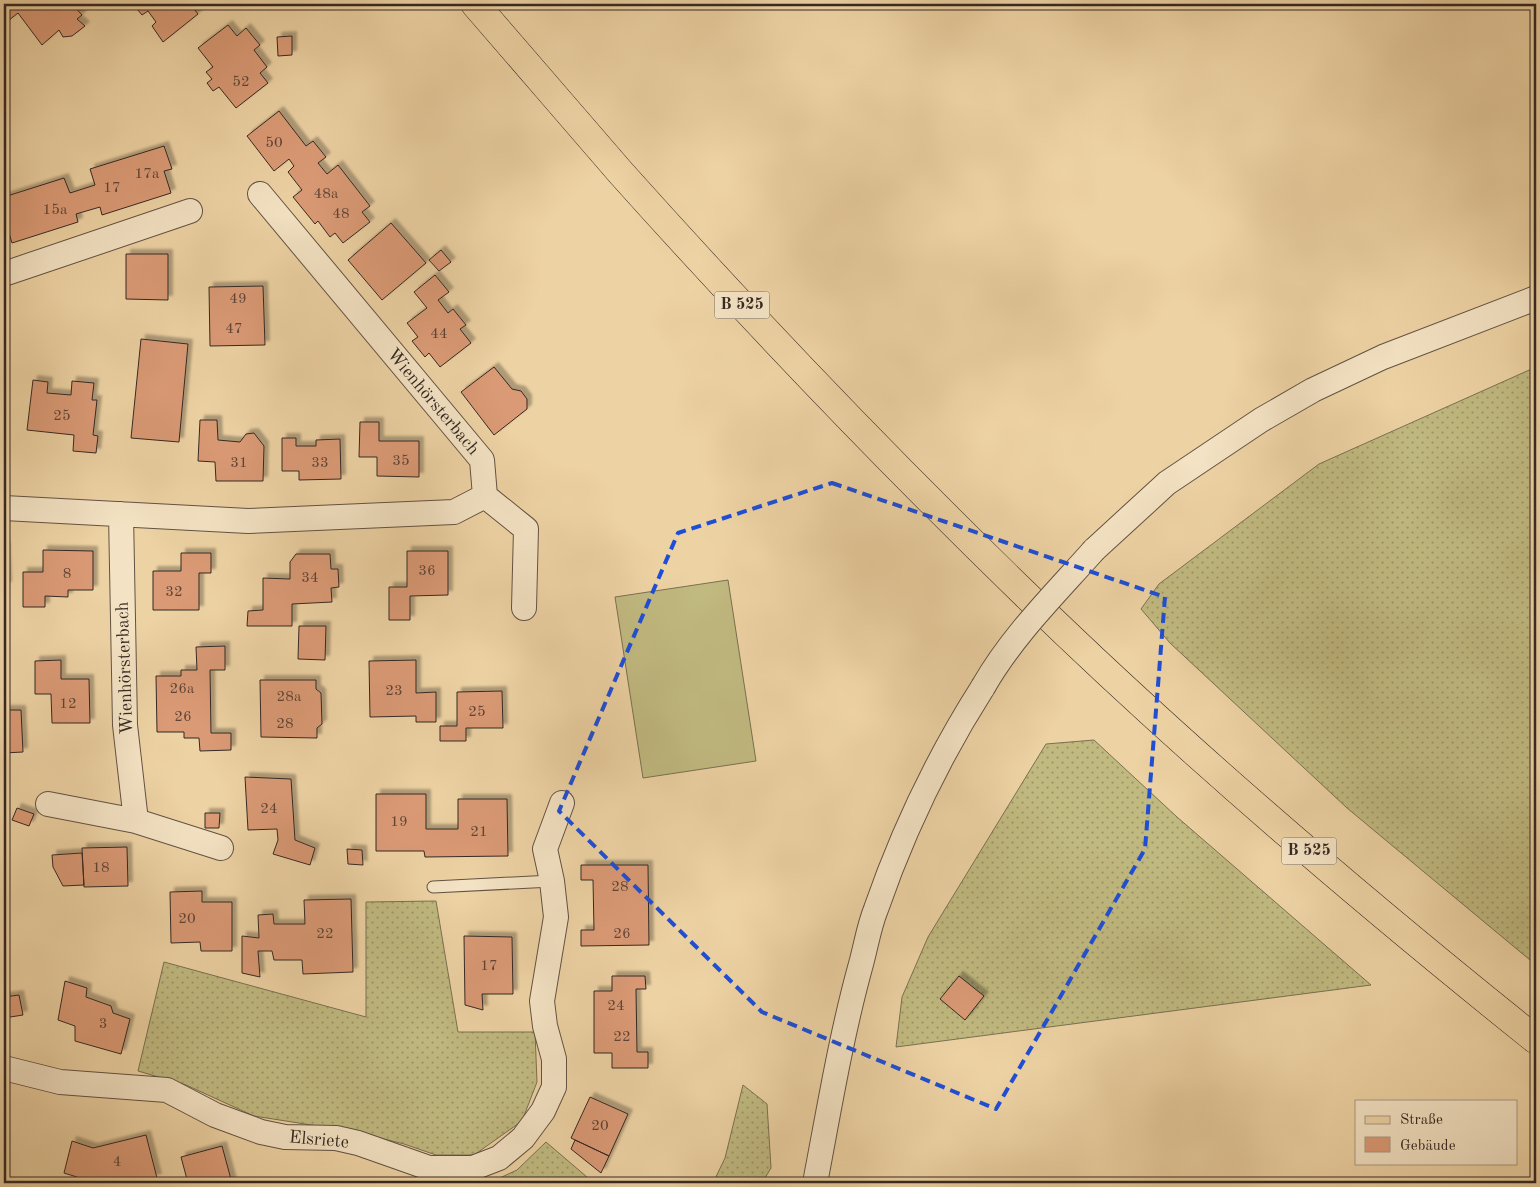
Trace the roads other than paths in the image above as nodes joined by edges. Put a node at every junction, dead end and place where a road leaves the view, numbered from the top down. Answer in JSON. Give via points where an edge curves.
{"nodes":[{"id":1,"x":475,"y":4,"type":"edge"},
{"id":2,"x":260,"y":194,"type":"dead end"},
{"id":3,"x":190,"y":211,"type":"dead end"},
{"id":4,"x":4,"y":274,"type":"edge"},
{"id":5,"x":1536,"y":298,"type":"edge"},
{"id":6,"x":485,"y":496,"type":"junction"},
{"id":7,"x":4,"y":508,"type":"edge"},
{"id":8,"x":121,"y":514,"type":"junction"},
{"id":9,"x":524,"y":608,"type":"dead end"},
{"id":10,"x":48,"y":804,"type":"dead end"},
{"id":11,"x":562,"y":804,"type":"dead end"},
{"id":12,"x":136,"y":821,"type":"junction"},
{"id":13,"x":221,"y":848,"type":"dead end"},
{"id":14,"x":552,"y":881,"type":"junction"},
{"id":15,"x":433,"y":887,"type":"dead end"},
{"id":16,"x":1536,"y":1040,"type":"edge"},
{"id":17,"x":4,"y":1068,"type":"edge"},
{"id":18,"x":815,"y":1183,"type":"edge"}],
"edges":[{"from":1,"to":16,"type":"main road","number":"B 525","via":[[620,172],[778,344],[1024,593],[1264,813]]},
{"from":2,"to":6,"type":"street","name":"Wienhörsterbach","via":[[482,460]]},
{"from":3,"to":4,"type":"street"},
{"from":5,"to":18,"type":"street","bridge":true,"via":[[1383,357],[1313,390],[1260,420],[1167,483],[1094,550],[1032,619],[992,671],[957,728],[906,832],[875,910],[849,1006]]},
{"from":6,"to":8,"type":"street","via":[[454,512],[248,522]]},
{"from":6,"to":9,"type":"street","via":[[526,529]]},
{"from":7,"to":8,"type":"street"},
{"from":8,"to":12,"type":"street","name":"Wienhörsterbach","via":[[125,725]]},
{"from":10,"to":12,"type":"street"},
{"from":11,"to":14,"type":"street","name":"Elsriete","via":[[545,849]]},
{"from":12,"to":13,"type":"street"},
{"from":14,"to":15,"type":"lane"},
{"from":14,"to":17,"type":"street","name":"Elsriete","via":[[556,917],[542,1001],[554,1059],[554,1087],[543,1111],[523,1138],[499,1158],[473,1168],[429,1168],[336,1138],[285,1137],[260,1132],[215,1115],[167,1090],[60,1082]]}]}
